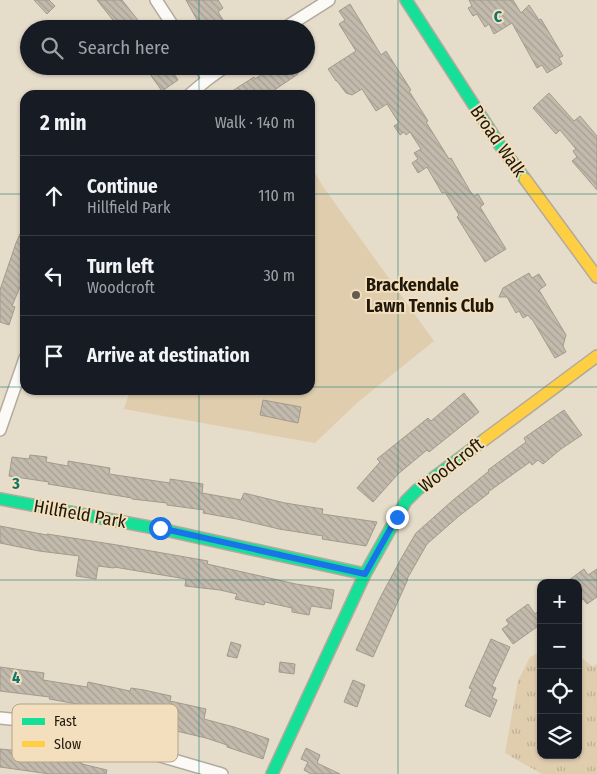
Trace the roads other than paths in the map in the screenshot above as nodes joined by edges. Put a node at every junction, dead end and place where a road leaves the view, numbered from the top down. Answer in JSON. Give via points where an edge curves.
{"nodes":[{"id":1,"x":156,"y":0,"type":"edge"},
{"id":2,"x":329,"y":0,"type":"edge"},
{"id":3,"x":406,"y":0,"type":"edge"},
{"id":4,"x":169,"y":20,"type":"edge"},
{"id":5,"x":297,"y":20,"type":"edge"},
{"id":6,"x":205,"y":75,"type":"edge"},
{"id":7,"x":214,"y":75,"type":"edge"},
{"id":8,"x":208,"y":79,"type":"junction"},
{"id":9,"x":195,"y":90,"type":"edge"},
{"id":10,"x":597,"y":277,"type":"edge"},
{"id":11,"x":597,"y":356,"type":"edge"},
{"id":12,"x":20,"y":372,"type":"edge"},
{"id":13,"x":0,"y":430,"type":"edge"},
{"id":14,"x":0,"y":499,"type":"edge"},
{"id":15,"x":365,"y":574,"type":"junction"},
{"id":16,"x":178,"y":761,"type":"edge"},
{"id":17,"x":222,"y":774,"type":"edge"},
{"id":18,"x":272,"y":774,"type":"edge"}],
"edges":[{"from":1,"to":4,"type":"street"},
{"from":2,"to":5,"type":"street"},
{"from":3,"to":10,"type":"street","name":"Broad Walk","via":[[499,144]]},
{"from":6,"to":8,"type":"street"},
{"from":7,"to":8,"type":"street"},
{"from":8,"to":9,"type":"street"},
{"from":11,"to":15,"type":"street","name":"Woodcroft","via":[[417,490],[406,502]]},
{"from":12,"to":13,"type":"street"},
{"from":14,"to":15,"type":"street","name":"Hillfield Park","via":[[160,528]]},
{"from":15,"to":18,"type":"street","name":"Woodcroft"},
{"from":16,"to":17,"type":"street"}]}
